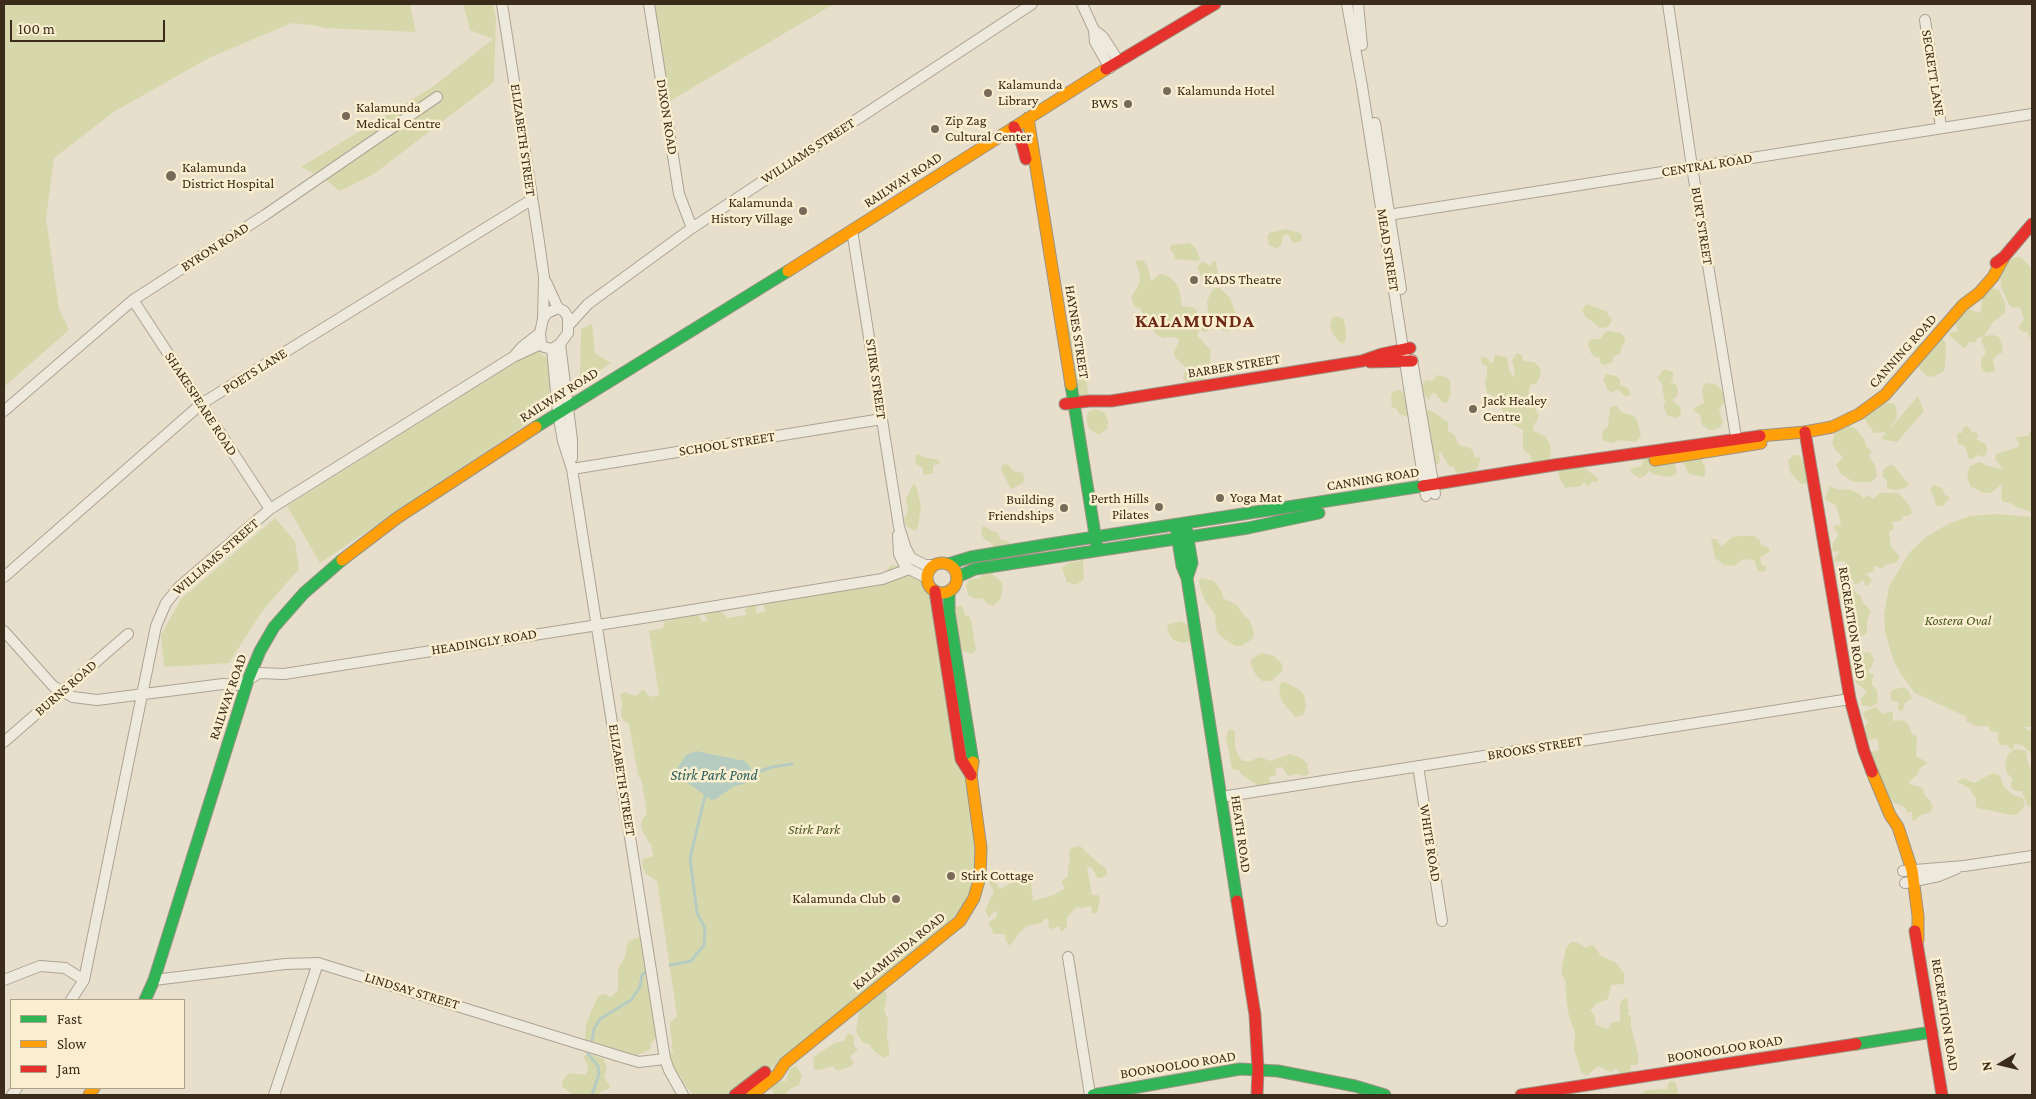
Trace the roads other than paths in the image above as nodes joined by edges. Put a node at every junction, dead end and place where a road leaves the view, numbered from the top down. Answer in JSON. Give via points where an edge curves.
{"nodes":[{"id":1,"x":502,"y":4,"type":"edge"},
{"id":2,"x":649,"y":4,"type":"edge"},
{"id":3,"x":1032,"y":4,"type":"edge"},
{"id":4,"x":1082,"y":4,"type":"edge"},
{"id":5,"x":1215,"y":4,"type":"edge"},
{"id":6,"x":1347,"y":4,"type":"edge"},
{"id":7,"x":1358,"y":4,"type":"edge"},
{"id":8,"x":1668,"y":4,"type":"edge"},
{"id":9,"x":1924,"y":20,"type":"dead end"},
{"id":10,"x":1115,"y":65,"type":"junction"},
{"id":11,"x":437,"y":97,"type":"dead end"},
{"id":12,"x":2032,"y":114,"type":"edge"},
{"id":13,"x":1028,"y":118,"type":"junction"},
{"id":14,"x":1014,"y":127,"type":"junction"},
{"id":15,"x":1941,"y":127,"type":"junction"},
{"id":16,"x":1692,"y":167,"type":"junction"},
{"id":17,"x":1033,"y":180,"type":"junction"},
{"id":18,"x":531,"y":200,"type":"junction"},
{"id":19,"x":1386,"y":215,"type":"junction"},
{"id":20,"x":2032,"y":224,"type":"edge"},
{"id":21,"x":692,"y":228,"type":"junction"},
{"id":22,"x":852,"y":230,"type":"junction"},
{"id":23,"x":544,"y":277,"type":"junction"},
{"id":24,"x":133,"y":300,"type":"junction"},
{"id":25,"x":588,"y":304,"type":"junction"},
{"id":26,"x":561,"y":310,"type":"junction"},
{"id":27,"x":543,"y":319,"type":"junction"},
{"id":28,"x":569,"y":325,"type":"junction"},
{"id":29,"x":540,"y":339,"type":"junction"},
{"id":30,"x":556,"y":347,"type":"junction"},
{"id":31,"x":1407,"y":349,"type":"junction"},
{"id":32,"x":1362,"y":361,"type":"junction"},
{"id":33,"x":1409,"y":362,"type":"junction"},
{"id":34,"x":201,"y":404,"type":"junction"},
{"id":35,"x":1069,"y":409,"type":"junction"},
{"id":36,"x":563,"y":410,"type":"junction"},
{"id":37,"x":4,"y":411,"type":"edge"},
{"id":38,"x":882,"y":419,"type":"junction"},
{"id":39,"x":1804,"y":432,"type":"junction"},
{"id":40,"x":1737,"y":443,"type":"junction"},
{"id":41,"x":572,"y":469,"type":"junction"},
{"id":42,"x":1430,"y":490,"type":"junction"},
{"id":43,"x":270,"y":509,"type":"junction"},
{"id":44,"x":1230,"y":516,"type":"junction"},
{"id":45,"x":1181,"y":524,"type":"junction"},
{"id":46,"x":899,"y":527,"type":"junction"},
{"id":47,"x":1232,"y":530,"type":"junction"},
{"id":48,"x":1183,"y":538,"type":"junction"},
{"id":49,"x":1090,"y":539,"type":"junction"},
{"id":50,"x":1092,"y":552,"type":"junction"},
{"id":51,"x":948,"y":564,"type":"junction"},
{"id":52,"x":934,"y":565,"type":"junction"},
{"id":53,"x":909,"y":569,"type":"junction"},
{"id":54,"x":4,"y":577,"type":"edge"},
{"id":55,"x":927,"y":578,"type":"junction"},
{"id":56,"x":957,"y":578,"type":"junction"},
{"id":57,"x":935,"y":591,"type":"junction"},
{"id":58,"x":949,"y":591,"type":"junction"},
{"id":59,"x":598,"y":625,"type":"junction"},
{"id":60,"x":4,"y":631,"type":"edge"},
{"id":61,"x":128,"y":634,"type":"dead end"},
{"id":62,"x":957,"y":652,"type":"junction"},
{"id":63,"x":944,"y":654,"type":"junction"},
{"id":64,"x":248,"y":680,"type":"junction"},
{"id":65,"x":61,"y":692,"type":"junction"},
{"id":66,"x":143,"y":695,"type":"junction"},
{"id":67,"x":1850,"y":699,"type":"junction"},
{"id":68,"x":964,"y":701,"type":"junction"},
{"id":69,"x":952,"y":703,"type":"junction"},
{"id":70,"x":4,"y":742,"type":"edge"},
{"id":71,"x":1418,"y":766,"type":"junction"},
{"id":72,"x":970,"y":775,"type":"junction"},
{"id":73,"x":1221,"y":797,"type":"junction"},
{"id":74,"x":2032,"y":856,"type":"edge"},
{"id":75,"x":1964,"y":866,"type":"junction"},
{"id":76,"x":1908,"y":870,"type":"junction"},
{"id":77,"x":1910,"y":883,"type":"junction"},
{"id":78,"x":1442,"y":921,"type":"dead end"},
{"id":79,"x":1068,"y":957,"type":"dead end"},
{"id":80,"x":318,"y":963,"type":"junction"},
{"id":81,"x":4,"y":980,"type":"edge"},
{"id":82,"x":84,"y":980,"type":"junction"},
{"id":83,"x":154,"y":980,"type":"junction"},
{"id":84,"x":72,"y":999,"type":"edge"},
{"id":85,"x":145,"y":999,"type":"edge"},
{"id":86,"x":1932,"y":1032,"type":"junction"},
{"id":87,"x":665,"y":1059,"type":"junction"},
{"id":88,"x":785,"y":1063,"type":"junction"},
{"id":89,"x":1258,"y":1070,"type":"junction"},
{"id":90,"x":681,"y":1092,"type":"edge"},
{"id":91,"x":274,"y":1095,"type":"edge"},
{"id":92,"x":689,"y":1095,"type":"edge"},
{"id":93,"x":735,"y":1095,"type":"edge"},
{"id":94,"x":752,"y":1095,"type":"edge"},
{"id":95,"x":1092,"y":1095,"type":"edge"},
{"id":96,"x":1257,"y":1095,"type":"edge"},
{"id":97,"x":1385,"y":1095,"type":"edge"},
{"id":98,"x":1521,"y":1095,"type":"edge"},
{"id":99,"x":1942,"y":1095,"type":"edge"}],
"edges":[{"from":1,"to":18,"type":"street","name":"ELIZABETH STREET"},
{"from":2,"to":21,"type":"street","name":"DIXON ROAD","via":[[679,194]]},
{"from":3,"to":21,"type":"street","name":"WILLIAMS STREET"},
{"from":4,"to":10,"type":"street","via":[[1094,30],[1095,42]]},
{"from":5,"to":10,"type":"street","name":"RAILWAY ROAD"},
{"from":6,"to":19,"type":"street","name":"MEAD STREET"},
{"from":7,"to":19,"type":"street","name":"MEAD STREET"},
{"from":8,"to":16,"type":"street","name":"BURT STREET"},
{"from":9,"to":15,"type":"street","name":"SECRETT LANE"},
{"from":10,"to":13,"type":"street","name":"RAILWAY ROAD"},
{"from":11,"to":24,"type":"street","name":"BYRON ROAD","via":[[265,216]]},
{"from":12,"to":15,"type":"street","name":"CENTRAL ROAD"},
{"from":13,"to":14,"type":"street","name":"RAILWAY ROAD"},
{"from":13,"to":17,"type":"street","name":"HAYNES STREET"},
{"from":14,"to":17,"type":"street","name":"HAYNES STREET"},
{"from":14,"to":22,"type":"street","name":"RAILWAY ROAD"},
{"from":15,"to":16,"type":"street","name":"CENTRAL ROAD"},
{"from":16,"to":19,"type":"street","name":"CENTRAL ROAD"},
{"from":16,"to":40,"type":"street","name":"BURT STREET"},
{"from":17,"to":35,"type":"street","name":"HAYNES STREET"},
{"from":18,"to":23,"type":"street","name":"ELIZABETH STREET"},
{"from":18,"to":34,"type":"street","name":"POETS LANE"},
{"from":19,"to":31,"type":"street","name":"MEAD STREET"},
{"from":20,"to":39,"type":"street","name":"CANNING ROAD","via":[[2004,257],[1993,277],[1963,305],[1885,395],[1844,422]]},
{"from":21,"to":25,"type":"street","name":"WILLIAMS STREET"},
{"from":22,"to":36,"type":"street","name":"RAILWAY ROAD"},
{"from":22,"to":38,"type":"street","name":"STIRK STREET"},
{"from":23,"to":26,"type":"street","name":"ELIZABETH STREET"},
{"from":23,"to":27,"type":"street","name":"ELIZABETH STREET"},
{"from":24,"to":34,"type":"street","name":"SHAKESPEARE ROAD"},
{"from":24,"to":37,"type":"street","name":"BYRON ROAD"},
{"from":25,"to":26,"type":"street","name":"WILLIAMS STREET"},
{"from":25,"to":28,"type":"street","name":"WILLIAMS STREET"},
{"from":26,"to":27,"type":"street","via":[[547,313]]},
{"from":26,"to":28,"type":"street"},
{"from":27,"to":29,"type":"street"},
{"from":28,"to":30,"type":"street","via":[[568,333]]},
{"from":29,"to":30,"type":"street","via":[[544,347]]},
{"from":29,"to":43,"type":"street","name":"WILLIAMS STREET","via":[[522,347],[513,358]]},
{"from":30,"to":36,"type":"street","name":"ELIZABETH STREET"},
{"from":31,"to":32,"type":"street","name":"BARBER STREET"},
{"from":31,"to":33,"type":"street","name":"MEAD STREET"},
{"from":32,"to":33,"type":"street","name":"BARBER STREET"},
{"from":32,"to":35,"type":"street","name":"BARBER STREET","via":[[1112,401],[1097,408]]},
{"from":33,"to":42,"type":"street","name":"MEAD STREET"},
{"from":34,"to":43,"type":"street","name":"SHAKESPEARE ROAD"},
{"from":34,"to":54,"type":"street","name":"POETS LANE"},
{"from":35,"to":49,"type":"street","name":"HAYNES STREET"},
{"from":36,"to":41,"type":"street","name":"ELIZABETH STREET","via":[[563,441]]},
{"from":36,"to":64,"type":"street","name":"RAILWAY ROAD","via":[[397,518],[329,570],[274,627]]},
{"from":38,"to":41,"type":"street","name":"SCHOOL STREET"},
{"from":38,"to":46,"type":"street","name":"STIRK STREET"},
{"from":39,"to":40,"type":"street","name":"CANNING ROAD"},
{"from":39,"to":67,"type":"street","name":"RECREATION ROAD"},
{"from":40,"to":42,"type":"street","name":"CANNING ROAD","via":[[1559,474]]},
{"from":41,"to":59,"type":"street","name":"ELIZABETH STREET"},
{"from":42,"to":44,"type":"street","name":"CANNING ROAD"},
{"from":42,"to":47,"type":"street","name":"CANNING ROAD"},
{"from":43,"to":66,"type":"street","name":"WILLIAMS STREET","via":[[179,587],[166,603],[156,626]]},
{"from":44,"to":45,"type":"street","name":"CANNING ROAD"},
{"from":44,"to":47,"type":"street"},
{"from":45,"to":48,"type":"street","name":"HEATH ROAD"},
{"from":45,"to":49,"type":"street","name":"CANNING ROAD"},
{"from":46,"to":52,"type":"street","name":"STIRK STREET","via":[[911,558],[925,565]]},
{"from":46,"to":53,"type":"street","name":"STIRK STREET","via":[[899,554]]},
{"from":47,"to":48,"type":"street","name":"CANNING ROAD"},
{"from":48,"to":50,"type":"street","name":"CANNING ROAD"},
{"from":48,"to":73,"type":"street","name":"HEATH ROAD","via":[[1192,563],[1187,578]]},
{"from":49,"to":50,"type":"street","name":"HAYNES STREET"},
{"from":49,"to":51,"type":"street","name":"CANNING ROAD","via":[[971,557]]},
{"from":50,"to":56,"type":"street","name":"CANNING ROAD","via":[[975,569]]},
{"from":51,"to":52,"type":"street"},
{"from":51,"to":56,"type":"street"},
{"from":52,"to":55,"type":"street"},
{"from":53,"to":55,"type":"street"},
{"from":53,"to":59,"type":"street","name":"HEADINGLY ROAD","via":[[882,579]]},
{"from":55,"to":57,"type":"street"},
{"from":56,"to":58,"type":"street"},
{"from":57,"to":58,"type":"street"},
{"from":57,"to":63,"type":"street","name":"KALAMUNDA ROAD"},
{"from":58,"to":62,"type":"street","name":"KALAMUNDA ROAD","via":[[949,612]]},
{"from":59,"to":64,"type":"street","name":"HEADINGLY ROAD","via":[[284,674],[259,673]]},
{"from":59,"to":87,"type":"street","name":"ELIZABETH STREET"},
{"from":60,"to":65,"type":"street","via":[[40,674]]},
{"from":61,"to":65,"type":"street","name":"BURNS ROAD"},
{"from":62,"to":63,"type":"street"},
{"from":62,"to":68,"type":"street","name":"KALAMUNDA ROAD"},
{"from":63,"to":69,"type":"street","name":"KALAMUNDA ROAD"},
{"from":64,"to":66,"type":"street","name":"HEADINGLY ROAD","via":[[240,684]]},
{"from":64,"to":83,"type":"street","name":"RAILWAY ROAD"},
{"from":65,"to":66,"type":"street","name":"HEADINGLY ROAD","via":[[97,700]]},
{"from":65,"to":70,"type":"street","name":"BURNS ROAD"},
{"from":66,"to":82,"type":"street","name":"WILLIAMS STREET"},
{"from":67,"to":71,"type":"street","name":"BROOKS STREET"},
{"from":67,"to":76,"type":"street","name":"RECREATION ROAD","via":[[1864,751],[1890,814],[1891,829]]},
{"from":68,"to":69,"type":"street"},
{"from":68,"to":72,"type":"street","name":"KALAMUNDA ROAD","via":[[973,758]]},
{"from":69,"to":72,"type":"street","name":"KALAMUNDA ROAD","via":[[961,759]]},
{"from":71,"to":73,"type":"street","name":"BROOKS STREET"},
{"from":71,"to":78,"type":"street","name":"WHITE ROAD"},
{"from":72,"to":88,"type":"street","name":"KALAMUNDA ROAD","via":[[982,864],[968,910],[930,947]]},
{"from":73,"to":89,"type":"street","name":"HEATH ROAD","via":[[1255,1015]]},
{"from":74,"to":75,"type":"street"},
{"from":75,"to":76,"type":"street"},
{"from":75,"to":77,"type":"street"},
{"from":76,"to":77,"type":"street","name":"RECREATION ROAD"},
{"from":77,"to":86,"type":"street","name":"RECREATION ROAD","via":[[1911,917],[1918,940]]},
{"from":79,"to":95,"type":"street"},
{"from":80,"to":83,"type":"street","name":"LINDSAY STREET"},
{"from":80,"to":87,"type":"street","name":"LINDSAY STREET","via":[[639,1062]]},
{"from":80,"to":91,"type":"street"},
{"from":81,"to":82,"type":"street","via":[[40,966],[66,968]]},
{"from":82,"to":84,"type":"street","name":"WILLIAMS STREET"},
{"from":83,"to":85,"type":"street","name":"RAILWAY ROAD"},
{"from":86,"to":98,"type":"street","name":"BOONOOLOO ROAD"},
{"from":86,"to":99,"type":"street","name":"RECREATION ROAD"},
{"from":87,"to":90,"type":"street","name":"ELIZABETH STREET"},
{"from":88,"to":93,"type":"street","name":"KALAMUNDA ROAD","via":[[772,1067]]},
{"from":88,"to":94,"type":"street","name":"KALAMUNDA ROAD","via":[[777,1075]]},
{"from":89,"to":95,"type":"street","name":"BOONOOLOO ROAD","via":[[1218,1072]]},
{"from":89,"to":96,"type":"street","name":"HEATH ROAD"},
{"from":89,"to":97,"type":"street","name":"BOONOOLOO ROAD","via":[[1355,1086]]},
{"from":90,"to":92,"type":"street","name":"ELIZABETH STREET"}]}
